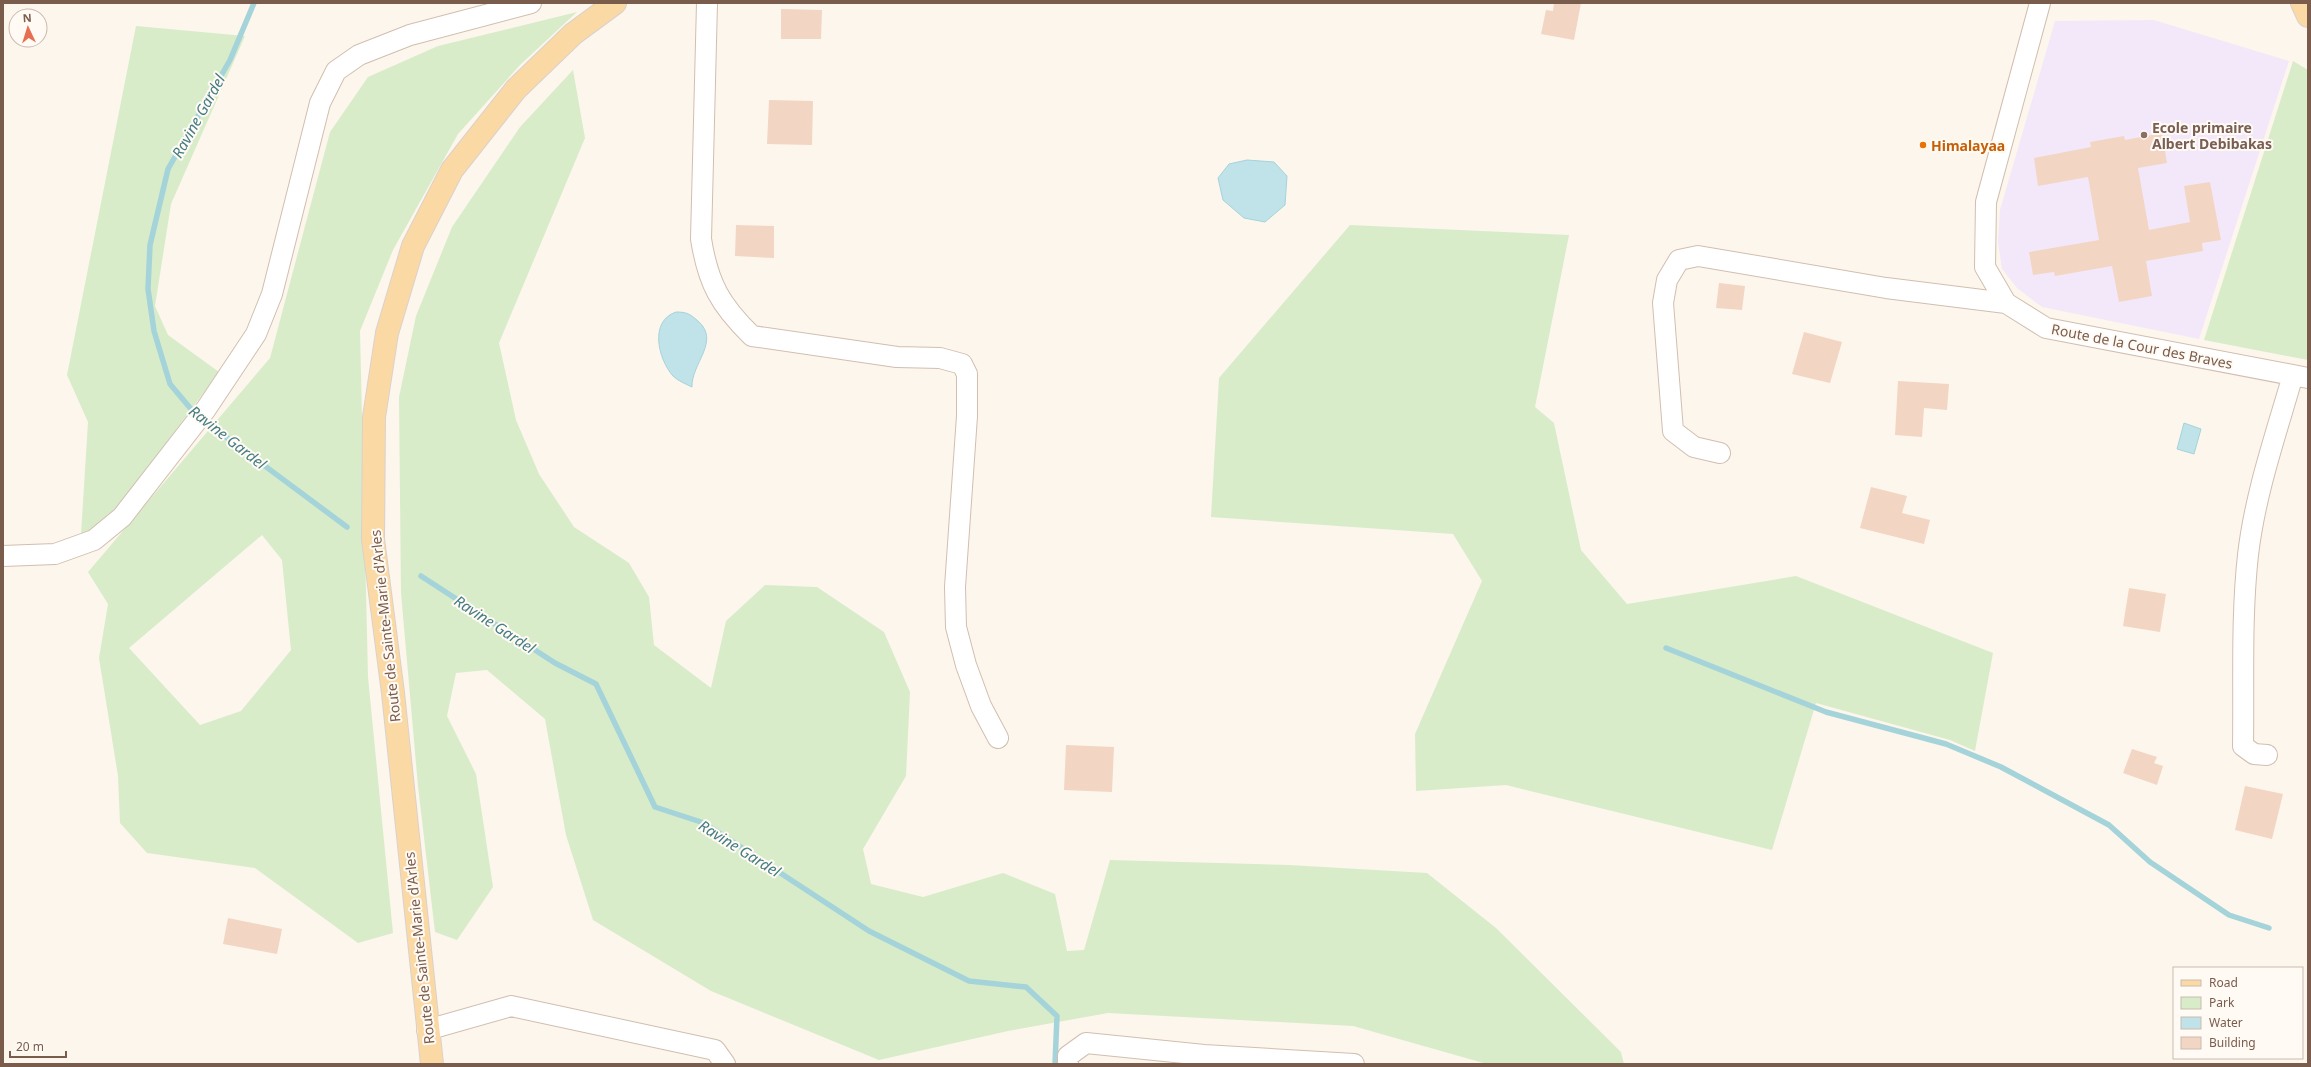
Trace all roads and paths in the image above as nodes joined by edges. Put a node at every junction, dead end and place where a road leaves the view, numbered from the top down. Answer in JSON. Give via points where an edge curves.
{"nodes":[{"id":1,"x":531,"y":3,"type":"edge"},
{"id":2,"x":614,"y":3,"type":"edge"},
{"id":3,"x":707,"y":3,"type":"edge"},
{"id":4,"x":2040,"y":3,"type":"edge"},
{"id":5,"x":2302,"y":3,"type":"edge"},
{"id":6,"x":2308,"y":16,"type":"edge"},
{"id":7,"x":2006,"y":303,"type":"junction"},
{"id":8,"x":2300,"y":376,"type":"edge"},
{"id":9,"x":1720,"y":453,"type":"dead end"},
{"id":10,"x":3,"y":556,"type":"edge"},
{"id":11,"x":998,"y":738,"type":"dead end"},
{"id":12,"x":2267,"y":755,"type":"dead end"},
{"id":13,"x":427,"y":1030,"type":"junction"},
{"id":14,"x":1204,"y":1060,"type":"edge"},
{"id":15,"x":432,"y":1064,"type":"edge"},
{"id":16,"x":725,"y":1064,"type":"edge"},
{"id":17,"x":1068,"y":1064,"type":"edge"},
{"id":18,"x":1354,"y":1064,"type":"edge"}],
"edges":[{"from":1,"to":10,"type":"street","via":[[410,35],[359,55],[336,71],[320,103],[272,294],[256,334],[206,409],[122,517],[94,540],[55,554]]},
{"from":2,"to":13,"type":"main road","name":"Route de Sainte-Marie d'Arles","via":[[573,34],[516,89],[452,170],[413,246],[387,333],[374,417],[373,539],[393,693]]},
{"from":3,"to":11,"type":"street","via":[[701,239],[706,268],[716,293],[752,336],[897,357],[940,358],[962,364],[967,374],[967,416],[955,588],[956,626],[966,665],[981,706]]},
{"from":4,"to":7,"type":"street","name":"Route de la Cour des Braves","via":[[1986,202],[1985,267]]},
{"from":5,"to":6,"type":"main road"},
{"from":7,"to":8,"type":"street","name":"Route de la Cour des Braves","via":[[2046,328]]},
{"from":7,"to":9,"type":"street","via":[[1886,288],[1698,256],[1680,260],[1667,280],[1663,303],[1673,431],[1694,447]]},
{"from":8,"to":12,"type":"street","via":[[2257,501],[2248,554],[2243,746],[2254,754]]},
{"from":13,"to":15,"type":"main road","name":"Route de Sainte-Marie d'Arles"},
{"from":13,"to":16,"type":"street","via":[[511,1006],[715,1050]]},
{"from":14,"to":17,"type":"street","via":[[1086,1043],[1068,1056]]},
{"from":14,"to":18,"type":"street"}]}
